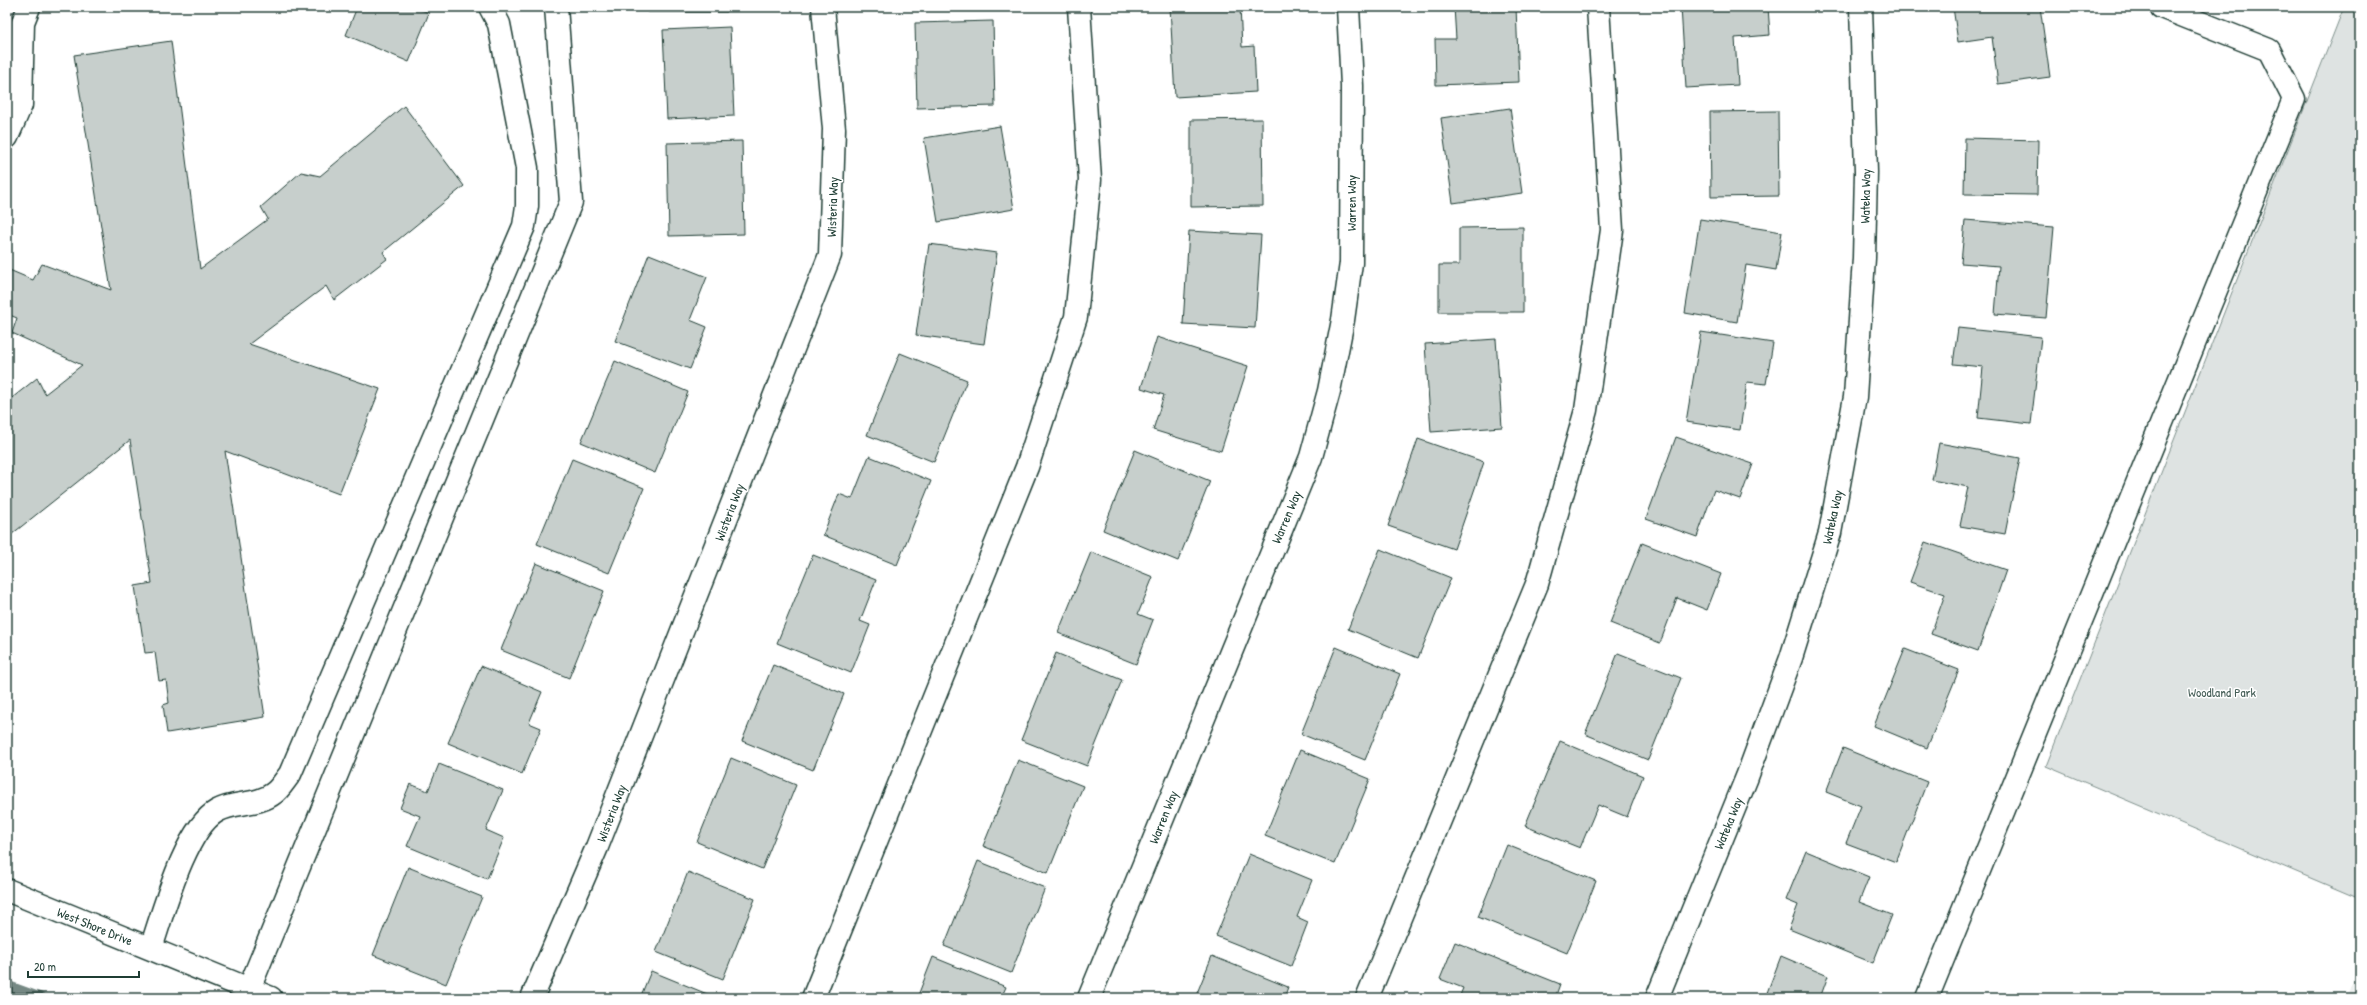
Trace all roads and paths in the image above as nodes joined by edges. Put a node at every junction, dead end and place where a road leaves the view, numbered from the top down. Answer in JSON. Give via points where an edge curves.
{"nodes":[{"id":1,"x":29,"y":7,"type":"edge"},
{"id":2,"x":490,"y":7,"type":"edge"},
{"id":3,"x":556,"y":7,"type":"edge"},
{"id":4,"x":823,"y":7,"type":"edge"},
{"id":5,"x":1079,"y":7,"type":"edge"},
{"id":6,"x":1348,"y":7,"type":"edge"},
{"id":7,"x":1598,"y":7,"type":"edge"},
{"id":8,"x":1861,"y":7,"type":"edge"},
{"id":9,"x":2161,"y":7,"type":"edge"},
{"id":10,"x":7,"y":137,"type":"edge"},
{"id":11,"x":7,"y":890,"type":"edge"},
{"id":12,"x":150,"y":948,"type":"junction"},
{"id":13,"x":249,"y":989,"type":"junction"},
{"id":14,"x":272,"y":998,"type":"edge"},
{"id":15,"x":532,"y":998,"type":"edge"},
{"id":16,"x":813,"y":998,"type":"edge"},
{"id":17,"x":1089,"y":998,"type":"edge"},
{"id":18,"x":1367,"y":998,"type":"edge"},
{"id":19,"x":1657,"y":998,"type":"edge"},
{"id":20,"x":1927,"y":998,"type":"edge"}],
"edges":[{"from":1,"to":10,"type":"street","via":[[23,22],[21,105]]},
{"from":2,"to":12,"type":"street","via":[[499,24],[527,168],[524,226],[290,774],[274,793],[259,800],[218,810],[204,820],[181,863]]},
{"from":3,"to":13,"type":"street","via":[[571,202]]},
{"from":4,"to":15,"type":"street","name":"Wisteria Way","via":[[834,129],[830,255],[597,847]]},
{"from":5,"to":16,"type":"street","via":[[1090,180],[1076,317],[1027,467]]},
{"from":6,"to":17,"type":"street","name":"Warren Way","via":[[1352,86],[1351,263],[1343,320],[1327,398],[1311,457]]},
{"from":7,"to":18,"type":"street","via":[[1612,230],[1586,410],[1537,584]]},
{"from":8,"to":19,"type":"street","name":"Wateka Way","via":[[1866,165],[1864,258],[1855,397],[1830,533],[1791,658],[1747,777]]},
{"from":9,"to":20,"type":"street","via":[[2269,50],[2294,99]]},
{"from":11,"to":12,"type":"street","name":"West Shore Drive"},
{"from":12,"to":13,"type":"street","name":"West Shore Drive"},
{"from":13,"to":14,"type":"street","name":"West Shore Drive"}]}
